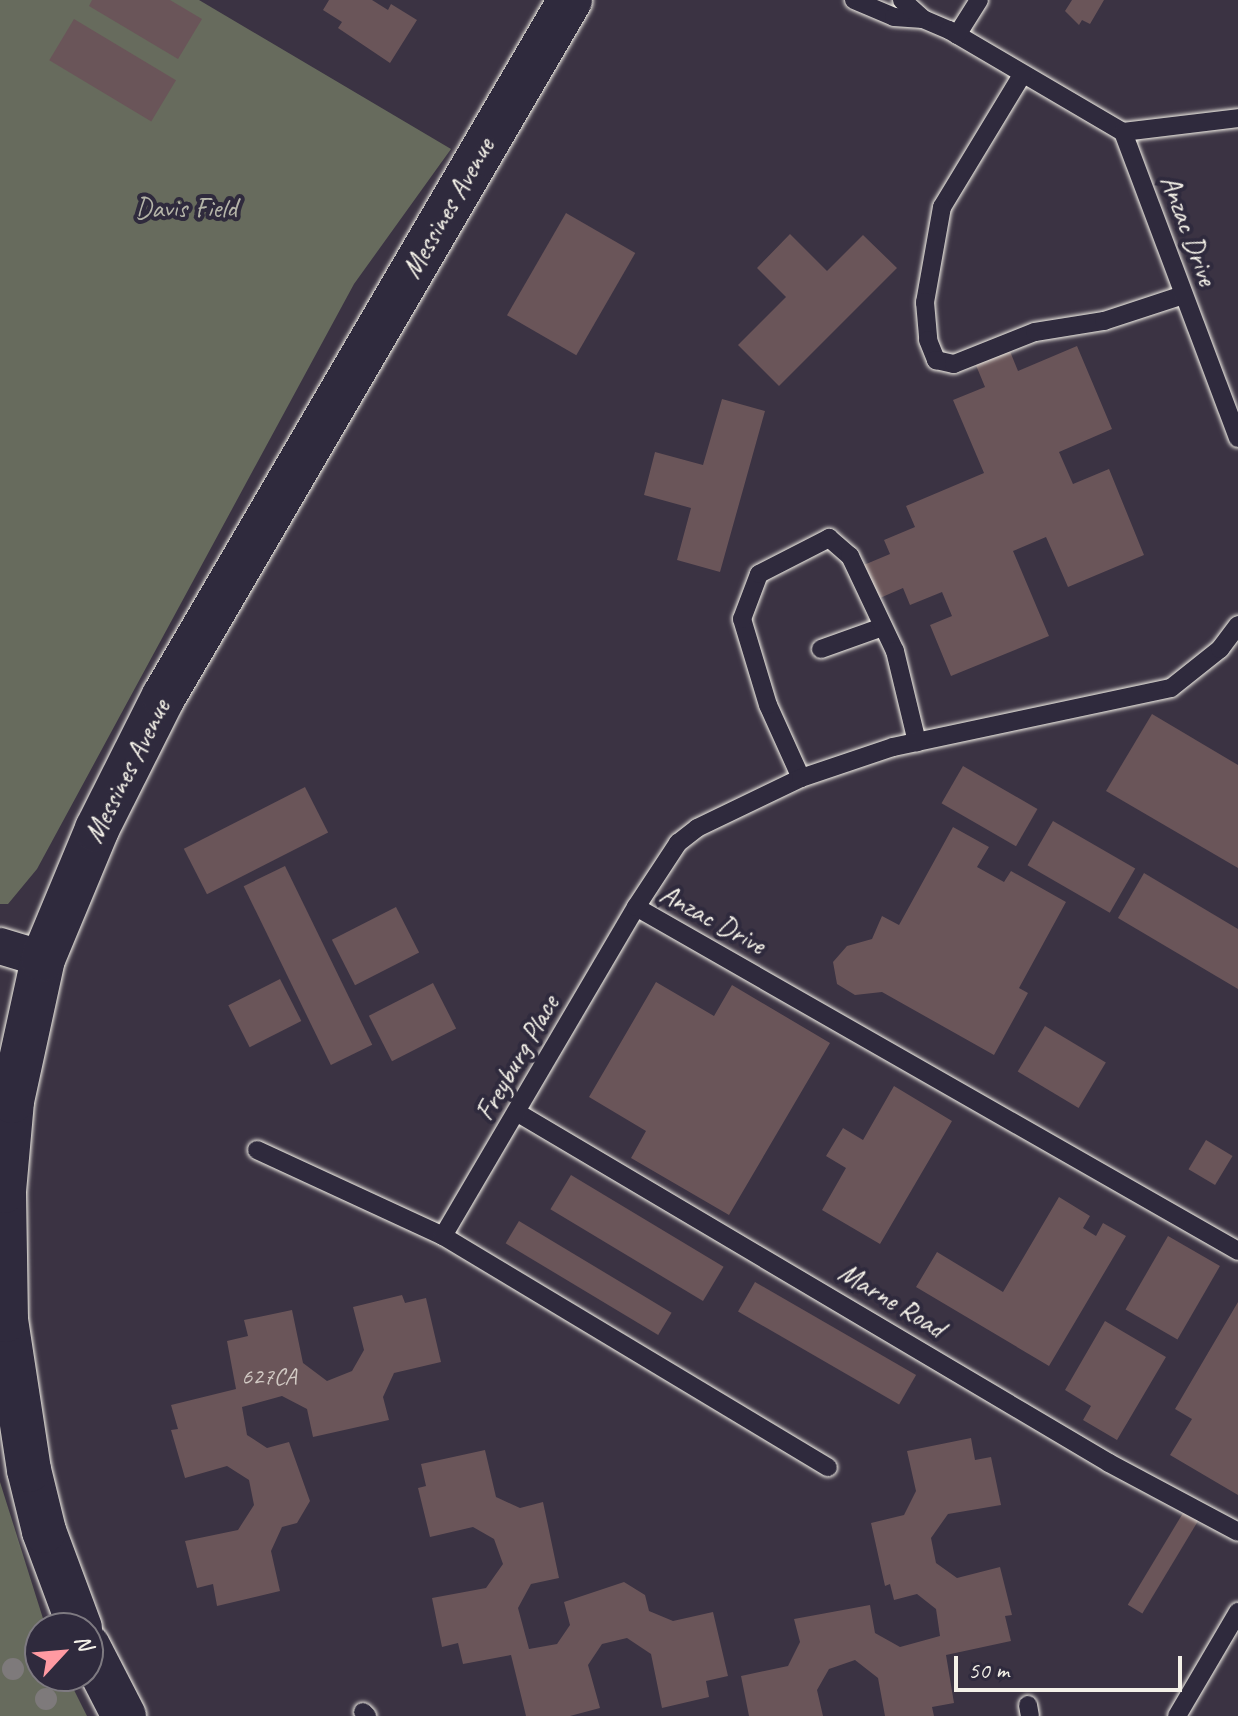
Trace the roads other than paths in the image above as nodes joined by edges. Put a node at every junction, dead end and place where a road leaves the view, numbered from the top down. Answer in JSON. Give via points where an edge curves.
{"nodes":[{"id":1,"x":570,"y":0,"type":"edge"},
{"id":2,"x":854,"y":0,"type":"edge"},
{"id":3,"x":902,"y":0,"type":"edge"},
{"id":4,"x":979,"y":0,"type":"edge"},
{"id":5,"x":923,"y":19,"type":"junction"},
{"id":6,"x":957,"y":35,"type":"junction"},
{"id":7,"x":1022,"y":75,"type":"junction"},
{"id":8,"x":1238,"y":118,"type":"edge"},
{"id":9,"x":1123,"y":132,"type":"junction"},
{"id":10,"x":1183,"y":295,"type":"junction"},
{"id":11,"x":1238,"y":438,"type":"edge"},
{"id":12,"x":1238,"y":625,"type":"edge"},
{"id":13,"x":880,"y":628,"type":"junction"},
{"id":14,"x":821,"y":649,"type":"dead end"},
{"id":15,"x":917,"y":742,"type":"junction"},
{"id":16,"x":801,"y":778,"type":"junction"},
{"id":17,"x":636,"y":907,"type":"junction"},
{"id":18,"x":0,"y":946,"type":"edge"},
{"id":19,"x":43,"y":959,"type":"junction"},
{"id":20,"x":518,"y":1113,"type":"junction"},
{"id":21,"x":257,"y":1150,"type":"dead end"},
{"id":22,"x":443,"y":1236,"type":"junction"},
{"id":23,"x":1238,"y":1251,"type":"edge"},
{"id":24,"x":3,"y":1320,"type":"edge"},
{"id":25,"x":828,"y":1467,"type":"dead end"},
{"id":26,"x":1238,"y":1532,"type":"edge"},
{"id":27,"x":74,"y":1612,"type":"edge"},
{"id":28,"x":1238,"y":1612,"type":"edge"},
{"id":29,"x":104,"y":1677,"type":"edge"},
{"id":30,"x":124,"y":1716,"type":"edge"},
{"id":31,"x":1177,"y":1716,"type":"edge"}],
"edges":[{"from":1,"to":19,"type":"street","name":"Messines Avenue","via":[[164,696],[97,829]]},
{"from":2,"to":5,"type":"lane","via":[[894,17]]},
{"from":3,"to":5,"type":"lane"},
{"from":4,"to":6,"type":"lane"},
{"from":5,"to":6,"type":"lane"},
{"from":6,"to":7,"type":"lane"},
{"from":7,"to":9,"type":"lane"},
{"from":7,"to":10,"type":"lane","via":[[942,207],[925,302],[928,340],[936,360],[946,365],[1035,332],[1104,321]]},
{"from":8,"to":9,"type":"lane"},
{"from":9,"to":10,"type":"lane","name":"Anzac Drive"},
{"from":10,"to":11,"type":"lane","name":"Anzac Drive"},
{"from":12,"to":15,"type":"lane","name":"Anzac Drive","via":[[1220,649],[1171,688]]},
{"from":13,"to":14,"type":"lane"},
{"from":13,"to":15,"type":"lane","via":[[895,651]]},
{"from":13,"to":16,"type":"lane","via":[[850,556],[829,538],[759,574],[742,619],[748,648]]},
{"from":15,"to":16,"type":"lane","name":"Anzac Drive"},
{"from":16,"to":17,"type":"lane","name":"Anzac Drive","via":[[697,828],[678,843]]},
{"from":17,"to":20,"type":"lane","name":"Freyburg Place"},
{"from":17,"to":23,"type":"lane","name":"Anzac Drive"},
{"from":18,"to":19,"type":"street"},
{"from":19,"to":24,"type":"street","name":"Messines Avenue","via":[[12,1101],[4,1191]]},
{"from":20,"to":22,"type":"lane","name":"Freyburg Place"},
{"from":20,"to":26,"type":"lane","name":"Marne Road","via":[[1109,1463]]},
{"from":21,"to":22,"type":"lane"},
{"from":22,"to":25,"type":"lane"},
{"from":24,"to":27,"type":"street","name":"Messines Avenue","via":[[29,1470],[44,1531]]},
{"from":28,"to":31,"type":"lane"},
{"from":29,"to":30,"type":"street"}]}
